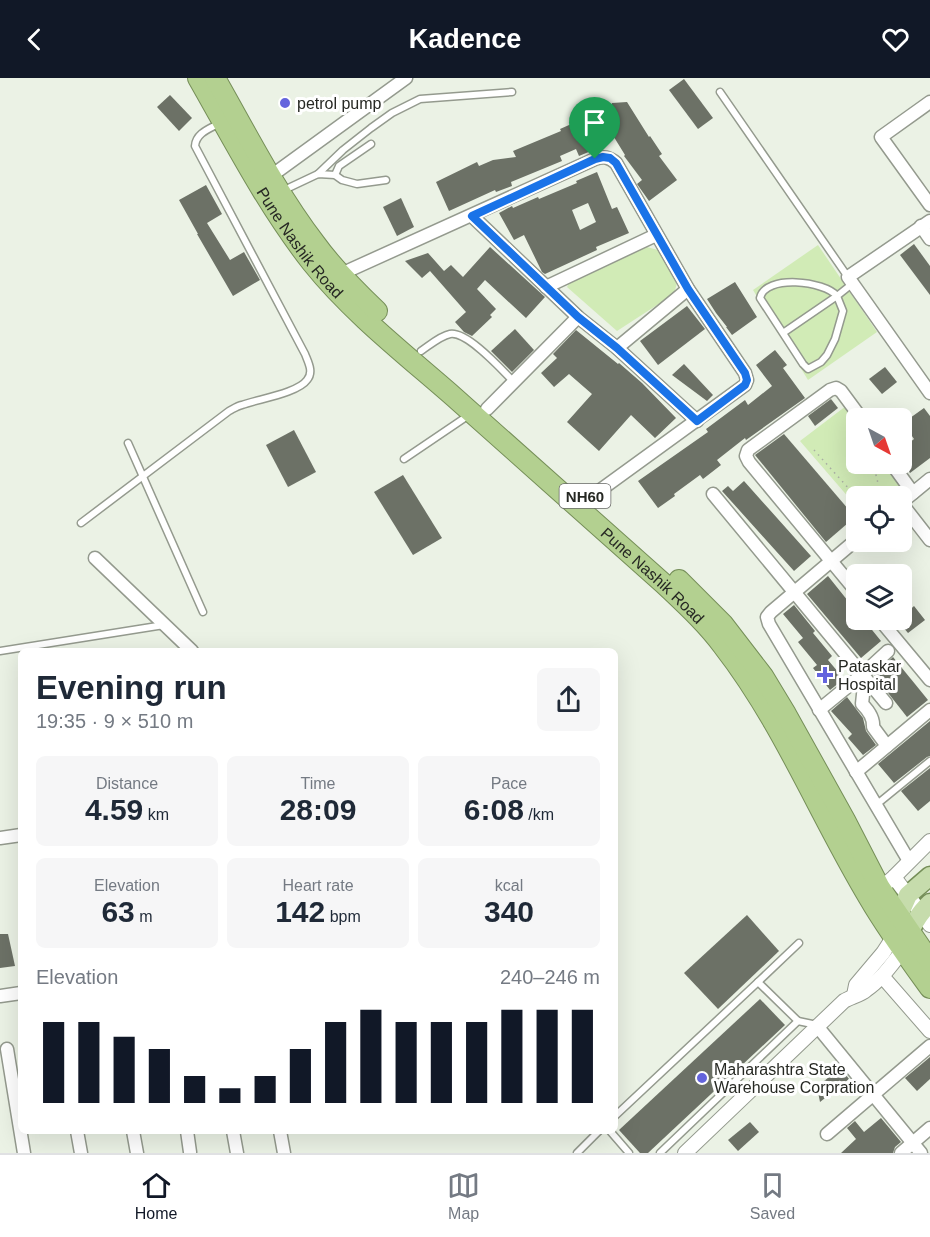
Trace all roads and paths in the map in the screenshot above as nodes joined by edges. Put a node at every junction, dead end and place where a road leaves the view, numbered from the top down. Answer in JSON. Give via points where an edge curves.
{"nodes":[{"id":1,"x":198,"y":78,"type":"edge"},
{"id":2,"x":215,"y":78,"type":"edge"},
{"id":3,"x":406,"y":78,"type":"edge"},
{"id":4,"x":512,"y":92,"type":"dead end"},
{"id":5,"x":720,"y":92,"type":"dead end"},
{"id":6,"x":930,"y":102,"type":"edge"},
{"id":7,"x":223,"y":121,"type":"junction"},
{"id":8,"x":371,"y":144,"type":"dead end"},
{"id":9,"x":318,"y":174,"type":"junction"},
{"id":10,"x":335,"y":175,"type":"junction"},
{"id":11,"x":386,"y":180,"type":"dead end"},
{"id":12,"x":275,"y":184,"type":"junction"},
{"id":13,"x":930,"y":205,"type":"edge"},
{"id":14,"x":472,"y":216,"type":"junction"},
{"id":15,"x":926,"y":224,"type":"edge"},
{"id":16,"x":656,"y":235,"type":"junction"},
{"id":17,"x":930,"y":239,"type":"edge"},
{"id":18,"x":341,"y":274,"type":"junction"},
{"id":19,"x":850,"y":281,"type":"junction"},
{"id":20,"x":546,"y":287,"type":"junction"},
{"id":21,"x":688,"y":289,"type":"junction"},
{"id":22,"x":837,"y":296,"type":"junction"},
{"id":23,"x":578,"y":317,"type":"junction"},
{"id":24,"x":783,"y":333,"type":"junction"},
{"id":25,"x":617,"y":348,"type":"junction"},
{"id":26,"x":422,"y":351,"type":"junction"},
{"id":27,"x":513,"y":381,"type":"junction"},
{"id":28,"x":930,"y":393,"type":"edge"},
{"id":29,"x":854,"y":408,"type":"edge"},
{"id":30,"x":479,"y":411,"type":"junction"},
{"id":31,"x":697,"y":421,"type":"junction"},
{"id":32,"x":128,"y":443,"type":"dead end"},
{"id":33,"x":814,"y":450,"type":"dead end"},
{"id":34,"x":404,"y":459,"type":"dead end"},
{"id":35,"x":899,"y":474,"type":"edge"},
{"id":36,"x":143,"y":476,"type":"junction"},
{"id":37,"x":930,"y":479,"type":"edge"},
{"id":38,"x":846,"y":486,"type":"edge"},
{"id":39,"x":913,"y":493,"type":"joint"},
{"id":40,"x":713,"y":494,"type":"dead end"},
{"id":41,"x":588,"y":499,"type":"junction"},
{"id":42,"x":912,"y":516,"type":"edge"},
{"id":43,"x":81,"y":523,"type":"dead end"},
{"id":44,"x":930,"y":540,"type":"edge"},
{"id":45,"x":846,"y":548,"type":"edge"},
{"id":46,"x":95,"y":558,"type":"dead end"},
{"id":47,"x":831,"y":561,"type":"junction"},
{"id":48,"x":846,"y":579,"type":"edge"},
{"id":49,"x":795,"y":592,"type":"junction"},
{"id":50,"x":203,"y":612,"type":"dead end"},
{"id":51,"x":165,"y":624,"type":"junction"},
{"id":52,"x":888,"y":630,"type":"edge"},
{"id":53,"x":18,"y":648,"type":"edge"},
{"id":54,"x":18,"y":648,"type":"edge"},
{"id":55,"x":189,"y":648,"type":"edge"},
{"id":56,"x":0,"y":651,"type":"edge"},
{"id":57,"x":888,"y":651,"type":"dead end"},
{"id":58,"x":860,"y":676,"type":"junction"},
{"id":59,"x":930,"y":680,"type":"edge"},
{"id":60,"x":886,"y":703,"type":"dead end"},
{"id":61,"x":819,"y":710,"type":"junction"},
{"id":62,"x":930,"y":710,"type":"edge"},
{"id":63,"x":887,"y":746,"type":"junction"},
{"id":64,"x":930,"y":761,"type":"edge"},
{"id":65,"x":856,"y":772,"type":"junction"},
{"id":66,"x":876,"y":806,"type":"junction"},
{"id":67,"x":18,"y":835,"type":"edge"},
{"id":68,"x":0,"y":838,"type":"edge"},
{"id":69,"x":930,"y":841,"type":"edge"},
{"id":70,"x":909,"y":861,"type":"junction"},
{"id":71,"x":930,"y":876,"type":"edge"},
{"id":72,"x":881,"y":888,"type":"junction"},
{"id":73,"x":908,"y":895,"type":"junction"},
{"id":74,"x":927,"y":913,"type":"edge"},
{"id":75,"x":902,"y":933,"type":"junction"},
{"id":76,"x":799,"y":942,"type":"dead end"},
{"id":77,"x":930,"y":961,"type":"edge"},
{"id":78,"x":882,"y":976,"type":"junction"},
{"id":79,"x":758,"y":982,"type":"junction"},
{"id":80,"x":930,"y":988,"type":"edge"},
{"id":81,"x":18,"y":993,"type":"edge"},
{"id":82,"x":854,"y":995,"type":"junction"},
{"id":83,"x":0,"y":996,"type":"edge"},
{"id":84,"x":798,"y":1021,"type":"junction"},
{"id":85,"x":818,"y":1026,"type":"junction"},
{"id":86,"x":930,"y":1031,"type":"edge"},
{"id":87,"x":930,"y":1046,"type":"edge"},
{"id":88,"x":4,"y":1049,"type":"edge"},
{"id":89,"x":873,"y":1095,"type":"junction"},
{"id":90,"x":618,"y":1113,"type":"edge"},
{"id":91,"x":18,"y":1122,"type":"edge"},
{"id":92,"x":930,"y":1128,"type":"edge"},
{"id":93,"x":20,"y":1134,"type":"edge"},
{"id":94,"x":78,"y":1134,"type":"edge"},
{"id":95,"x":134,"y":1134,"type":"edge"},
{"id":96,"x":187,"y":1134,"type":"edge"},
{"id":97,"x":234,"y":1134,"type":"edge"},
{"id":98,"x":281,"y":1134,"type":"edge"},
{"id":99,"x":596,"y":1134,"type":"edge"},
{"id":100,"x":613,"y":1134,"type":"edge"},
{"id":101,"x":827,"y":1134,"type":"dead end"},
{"id":102,"x":917,"y":1148,"type":"edge"},
{"id":103,"x":190,"y":1152,"type":"edge"},
{"id":104,"x":24,"y":1153,"type":"edge"},
{"id":105,"x":81,"y":1153,"type":"edge"},
{"id":106,"x":137,"y":1153,"type":"edge"},
{"id":107,"x":237,"y":1153,"type":"edge"},
{"id":108,"x":284,"y":1153,"type":"edge"},
{"id":109,"x":577,"y":1153,"type":"edge"},
{"id":110,"x":629,"y":1153,"type":"edge"},
{"id":111,"x":660,"y":1153,"type":"edge"},
{"id":112,"x":685,"y":1153,"type":"edge"},
{"id":113,"x":901,"y":1153,"type":"edge"}],
"edges":[{"from":1,"to":7,"type":"highway","name":"Pune Nashik Road","number":"NH60"},
{"from":2,"to":12,"type":"highway","name":"Pune Nashik Road","number":"NH60"},
{"from":3,"to":12,"type":"street"},
{"from":4,"to":9,"type":"lane","via":[[420,99],[371,128]]},
{"from":5,"to":19,"type":"lane"},
{"from":6,"to":13,"type":"street","via":[[881,137]]},
{"from":7,"to":30,"type":"highway","name":"Pune Nashik Road","number":"NH60","via":[[272,206],[313,264],[369,321]]},
{"from":7,"to":36,"type":"lane","via":[[198,136],[195,146],[299,343],[310,373],[299,387],[229,411]]},
{"from":8,"to":10,"type":"lane","via":[[339,166]]},
{"from":9,"to":10,"type":"lane"},
{"from":9,"to":12,"type":"lane"},
{"from":10,"to":11,"type":"lane","via":[[357,184]]},
{"from":12,"to":18,"type":"highway","name":"Pune Nashik Road","number":"NH60","via":[[315,244]]},
{"from":14,"to":16,"type":"street","via":[[603,157],[616,163]]},
{"from":14,"to":18,"type":"street"},
{"from":14,"to":20,"type":"street"},
{"from":15,"to":17,"type":"street"},
{"from":15,"to":19,"type":"street"},
{"from":16,"to":20,"type":"street"},
{"from":16,"to":21,"type":"street"},
{"from":18,"to":26,"type":"highway","name":"Pune Nashik Road","number":"NH60"},
{"from":19,"to":22,"type":"lane"},
{"from":19,"to":28,"type":"street"},
{"from":20,"to":23,"type":"street"},
{"from":21,"to":25,"type":"street"},
{"from":21,"to":31,"type":"street","via":[[747,380]]},
{"from":22,"to":24,"type":"lane"},
{"from":22,"to":24,"type":"lane","via":[[818,285],[770,285],[760,298]]},
{"from":22,"to":24,"type":"lane","via":[[843,311],[835,339],[821,362],[808,369]]},
{"from":23,"to":25,"type":"street"},
{"from":23,"to":27,"type":"street"},
{"from":25,"to":31,"type":"street"},
{"from":26,"to":27,"type":"lane","via":[[443,336],[453,334],[481,350]]},
{"from":26,"to":30,"type":"highway","name":"Pune Nashik Road","number":"NH60"},
{"from":27,"to":30,"type":"street"},
{"from":29,"to":47,"type":"street","via":[[841,391],[830,390],[748,450],[746,456]]},
{"from":30,"to":34,"type":"lane"},
{"from":30,"to":41,"type":"highway","name":"Pune Nashik Road","number":"NH60"},
{"from":30,"to":72,"type":"highway","name":"Pune Nashik Road","number":"NH60","via":[[682,601],[723,646]]},
{"from":31,"to":41,"type":"street"},
{"from":32,"to":36,"type":"lane"},
{"from":33,"to":38,"type":"path"},
{"from":35,"to":39,"type":"street"},
{"from":36,"to":43,"type":"lane"},
{"from":36,"to":50,"type":"lane"},
{"from":37,"to":39,"type":"street"},
{"from":40,"to":49,"type":"street"},
{"from":41,"to":72,"type":"highway","name":"Pune Nashik Road","number":"NH60","via":[[701,600],[739,643],[786,714]]},
{"from":42,"to":44,"type":"street"},
{"from":45,"to":47,"type":"street"},
{"from":46,"to":51,"type":"street"},
{"from":47,"to":48,"type":"street"},
{"from":47,"to":49,"type":"street"},
{"from":49,"to":58,"type":"street"},
{"from":49,"to":61,"type":"street","via":[[767,617]]},
{"from":51,"to":53,"type":"lane"},
{"from":51,"to":55,"type":"street"},
{"from":52,"to":59,"type":"street"},
{"from":54,"to":56,"type":"lane"},
{"from":57,"to":58,"type":"street"},
{"from":58,"to":60,"type":"street"},
{"from":58,"to":61,"type":"street"},
{"from":58,"to":63,"type":"street","via":[[864,685],[862,704]]},
{"from":61,"to":65,"type":"street"},
{"from":62,"to":63,"type":"street"},
{"from":63,"to":65,"type":"street"},
{"from":64,"to":66,"type":"lane"},
{"from":65,"to":66,"type":"street"},
{"from":66,"to":70,"type":"street"},
{"from":67,"to":68,"type":"street"},
{"from":69,"to":70,"type":"street"},
{"from":70,"to":72,"type":"street"},
{"from":71,"to":73,"type":"main road"},
{"from":72,"to":73,"type":"street"},
{"from":72,"to":75,"type":"highway","name":"Pune Nashik Road","number":"NH60"},
{"from":73,"to":74,"type":"street"},
{"from":73,"to":75,"type":"main road"},
{"from":74,"to":75,"type":"main road"},
{"from":75,"to":77,"type":"highway","name":"Pune Nashik Road","number":"NH60"},
{"from":75,"to":78,"type":"street"},
{"from":75,"to":80,"type":"highway","name":"Pune Nashik Road","number":"NH60"},
{"from":75,"to":82,"type":"street","via":[[856,985]]},
{"from":76,"to":79,"type":"lane"},
{"from":78,"to":82,"type":"street","via":[[865,992]]},
{"from":78,"to":86,"type":"street"},
{"from":79,"to":84,"type":"lane"},
{"from":79,"to":90,"type":"lane"},
{"from":81,"to":83,"type":"street"},
{"from":82,"to":85,"type":"street"},
{"from":84,"to":85,"type":"lane"},
{"from":84,"to":111,"type":"lane"},
{"from":85,"to":89,"type":"street"},
{"from":85,"to":112,"type":"street"},
{"from":87,"to":89,"type":"street"},
{"from":88,"to":91,"type":"street"},
{"from":89,"to":101,"type":"street"},
{"from":89,"to":102,"type":"street"},
{"from":92,"to":102,"type":"street"},
{"from":93,"to":104,"type":"street"},
{"from":94,"to":105,"type":"street"},
{"from":95,"to":106,"type":"street"},
{"from":96,"to":103,"type":"street"},
{"from":97,"to":107,"type":"street"},
{"from":98,"to":108,"type":"street"},
{"from":99,"to":109,"type":"lane"},
{"from":100,"to":110,"type":"lane"},
{"from":102,"to":113,"type":"street"}]}
